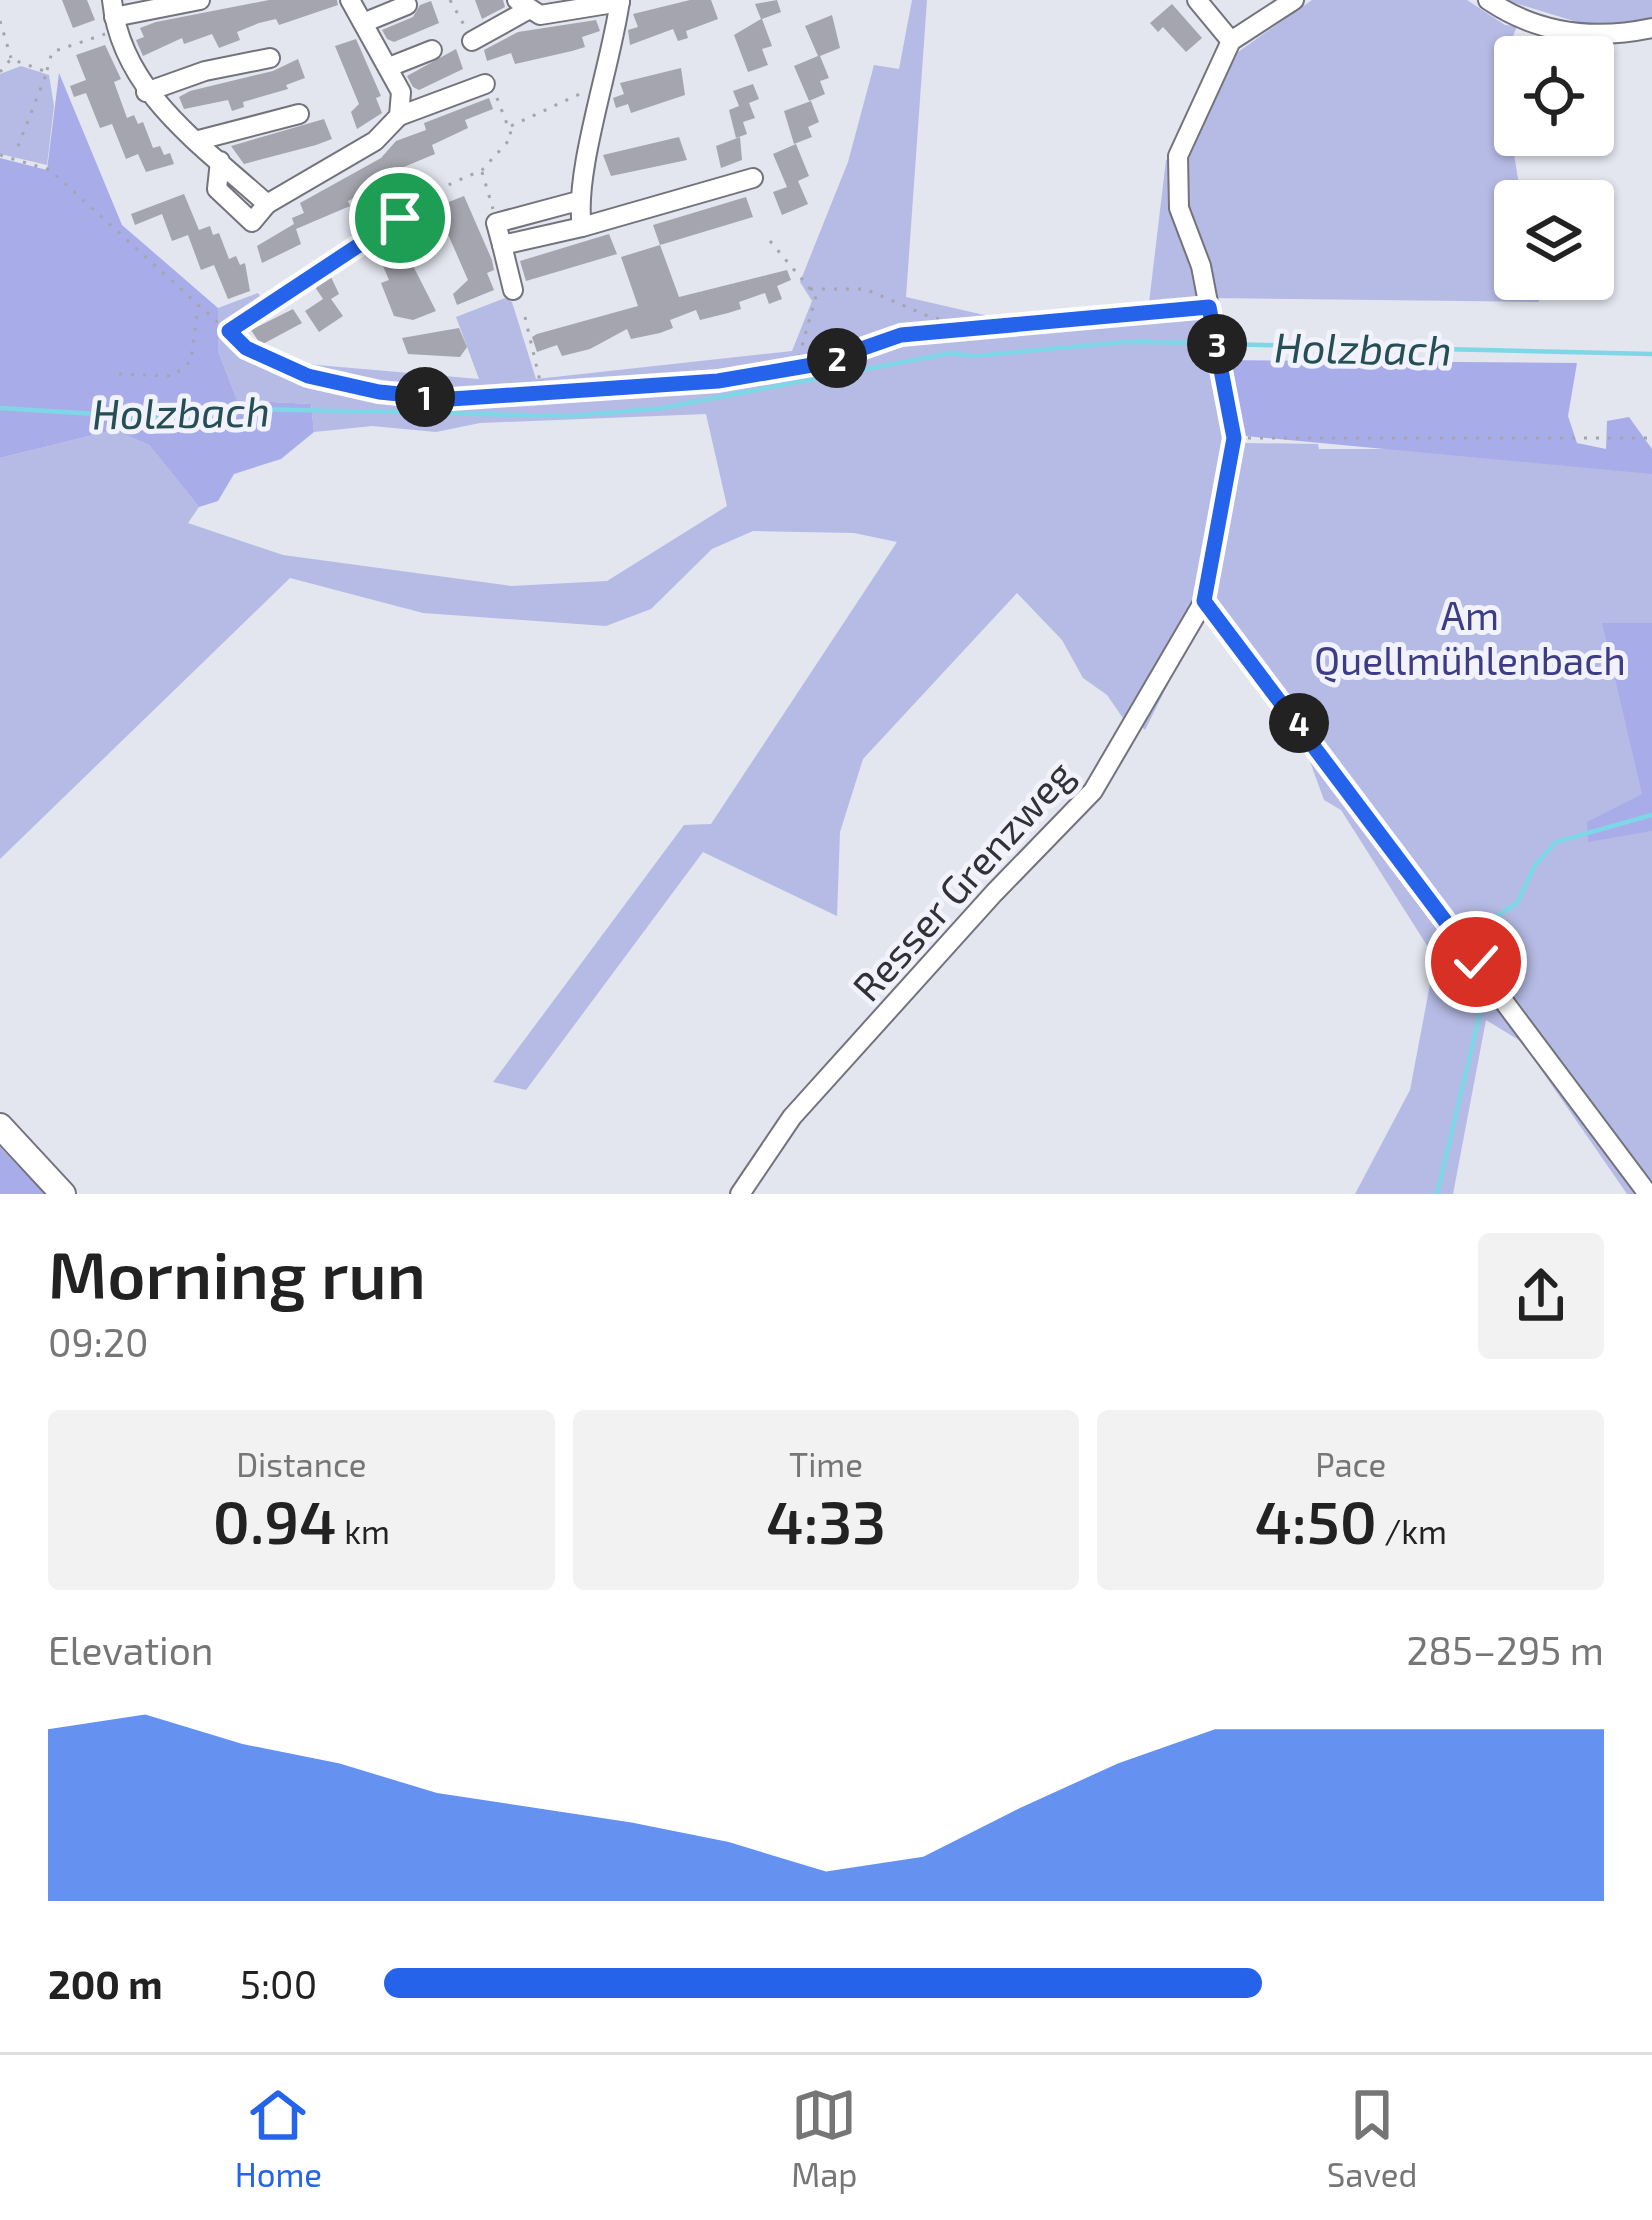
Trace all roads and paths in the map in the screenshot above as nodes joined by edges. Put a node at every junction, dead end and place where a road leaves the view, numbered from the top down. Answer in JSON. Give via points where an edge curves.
{"nodes":[{"id":1,"x":200,"y":0,"type":"edge"},
{"id":2,"x":350,"y":0,"type":"edge"},
{"id":3,"x":450,"y":0,"type":"edge"},
{"id":4,"x":1196,"y":0,"type":"edge"},
{"id":5,"x":1294,"y":0,"type":"edge"},
{"id":6,"x":1488,"y":0,"type":"edge"},
{"id":7,"x":620,"y":1,"type":"edge"},
{"id":8,"x":407,"y":5,"type":"dead end"},
{"id":9,"x":521,"y":5,"type":"edge"},
{"id":10,"x":114,"y":16,"type":"edge"},
{"id":11,"x":0,"y":21,"type":"edge"},
{"id":12,"x":362,"y":23,"type":"junction"},
{"id":13,"x":1652,"y":28,"type":"edge"},
{"id":14,"x":472,"y":40,"type":"joint"},
{"id":15,"x":1231,"y":41,"type":"junction"},
{"id":16,"x":432,"y":50,"type":"dead end"},
{"id":17,"x":270,"y":58,"type":"dead end"},
{"id":18,"x":11,"y":59,"type":"junction"},
{"id":19,"x":389,"y":67,"type":"junction"},
{"id":20,"x":0,"y":72,"type":"edge"},
{"id":21,"x":46,"y":72,"type":"junction"},
{"id":22,"x":607,"y":81,"type":"junction"},
{"id":23,"x":488,"y":83,"type":"joint"},
{"id":24,"x":146,"y":92,"type":"junction"},
{"id":25,"x":299,"y":114,"type":"dead end"},
{"id":26,"x":399,"y":116,"type":"junction"},
{"id":27,"x":511,"y":126,"type":"junction"},
{"id":28,"x":199,"y":140,"type":"junction"},
{"id":29,"x":0,"y":155,"type":"edge"},
{"id":30,"x":14,"y":155,"type":"junction"},
{"id":31,"x":482,"y":170,"type":"junction"},
{"id":32,"x":753,"y":178,"type":"dead end"},
{"id":33,"x":578,"y":201,"type":"junction"},
{"id":34,"x":496,"y":223,"type":"junction"},
{"id":35,"x":583,"y":227,"type":"junction"},
{"id":36,"x":770,"y":241,"type":"dead end"},
{"id":37,"x":502,"y":245,"type":"junction"},
{"id":38,"x":810,"y":289,"type":"junction"},
{"id":39,"x":513,"y":290,"type":"dead end"},
{"id":40,"x":198,"y":304,"type":"junction"},
{"id":41,"x":1209,"y":307,"type":"junction"},
{"id":42,"x":525,"y":316,"type":"dead end"},
{"id":43,"x":974,"y":325,"type":"junction"},
{"id":44,"x":229,"y":331,"type":"junction"},
{"id":45,"x":796,"y":366,"type":"junction"},
{"id":46,"x":119,"y":374,"type":"dead end"},
{"id":47,"x":544,"y":395,"type":"junction"},
{"id":48,"x":1234,"y":438,"type":"junction"},
{"id":49,"x":1652,"y":438,"type":"edge"},
{"id":50,"x":1204,"y":601,"type":"junction"},
{"id":51,"x":0,"y":1126,"type":"edge"},
{"id":52,"x":63,"y":1194,"type":"edge"},
{"id":53,"x":740,"y":1194,"type":"edge"},
{"id":54,"x":1648,"y":1194,"type":"edge"}],
"edges":[{"from":1,"to":10,"type":"street"},
{"from":2,"to":12,"type":"street"},
{"from":3,"to":14,"type":"path"},
{"from":4,"to":15,"type":"street"},
{"from":5,"to":15,"type":"street"},
{"from":6,"to":13,"type":"street","via":[[1523,20],[1588,36]]},
{"from":7,"to":9,"type":"street","via":[[540,15]]},
{"from":7,"to":22,"type":"street"},
{"from":8,"to":12,"type":"street"},
{"from":9,"to":14,"type":"street"},
{"from":10,"to":21,"type":"path","via":[[52,52]]},
{"from":10,"to":24,"type":"street"},
{"from":11,"to":18,"type":"path"},
{"from":12,"to":19,"type":"street"},
{"from":15,"to":41,"type":"street","via":[[1178,156],[1175,184]]},
{"from":16,"to":19,"type":"street"},
{"from":17,"to":24,"type":"street"},
{"from":18,"to":20,"type":"path"},
{"from":18,"to":21,"type":"path"},
{"from":19,"to":26,"type":"street","via":[[401,92]]},
{"from":21,"to":30,"type":"path"},
{"from":22,"to":27,"type":"path"},
{"from":22,"to":33,"type":"street"},
{"from":23,"to":26,"type":"street"},
{"from":23,"to":27,"type":"path"},
{"from":24,"to":28,"type":"street"},
{"from":25,"to":28,"type":"street"},
{"from":26,"to":28,"type":"street","via":[[375,141],[267,204]]},
{"from":27,"to":31,"type":"path","via":[[512,137]]},
{"from":29,"to":30,"type":"path"},
{"from":30,"to":40,"type":"path","via":[[50,170]]},
{"from":31,"to":34,"type":"path"},
{"from":31,"to":44,"type":"path","via":[[437,190]]},
{"from":32,"to":35,"type":"street"},
{"from":33,"to":34,"type":"street"},
{"from":33,"to":35,"type":"street"},
{"from":34,"to":37,"type":"street"},
{"from":35,"to":37,"type":"street"},
{"from":36,"to":38,"type":"path"},
{"from":37,"to":39,"type":"street"},
{"from":38,"to":43,"type":"path","via":[[866,289],[930,317]]},
{"from":38,"to":45,"type":"path","via":[[816,296]]},
{"from":40,"to":44,"type":"path"},
{"from":40,"to":46,"type":"path","via":[[191,361],[173,376]]},
{"from":41,"to":43,"type":"path"},
{"from":41,"to":48,"type":"street"},
{"from":42,"to":47,"type":"path"},
{"from":43,"to":45,"type":"path","via":[[901,335]]},
{"from":44,"to":47,"type":"path","via":[[246,348],[308,376],[379,392]]},
{"from":45,"to":47,"type":"path"},
{"from":48,"to":49,"type":"path"},
{"from":48,"to":50,"type":"street","name":"Resser Grenzweg"},
{"from":50,"to":53,"type":"street","name":"Resser Grenzweg","via":[[1093,791],[792,1118]]},
{"from":50,"to":54,"type":"street"},
{"from":51,"to":52,"type":"main road"}]}
